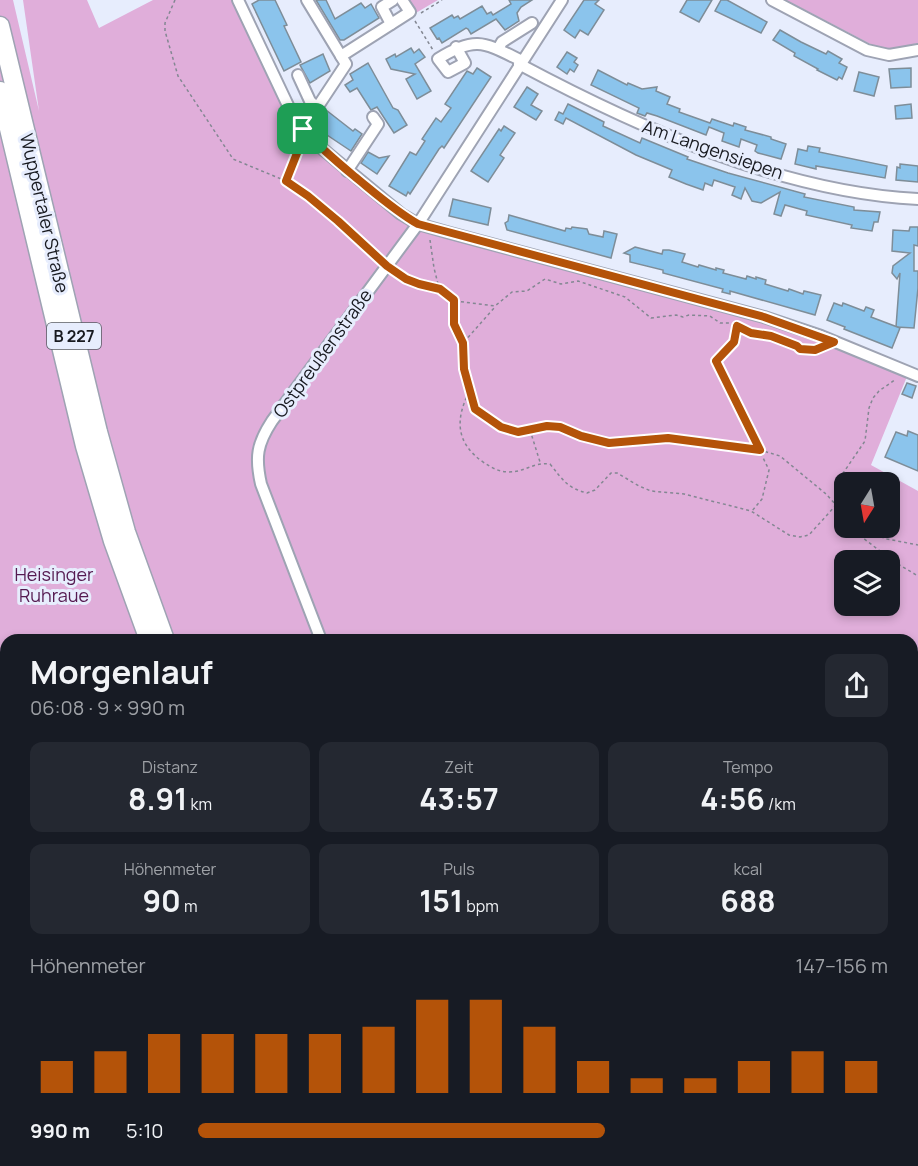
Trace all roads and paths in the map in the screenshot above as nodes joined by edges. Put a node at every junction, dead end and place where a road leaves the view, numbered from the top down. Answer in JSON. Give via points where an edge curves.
{"nodes":[{"id":1,"x":175,"y":0,"type":"edge"},
{"id":2,"x":238,"y":0,"type":"edge"},
{"id":3,"x":307,"y":0,"type":"edge"},
{"id":4,"x":393,"y":0,"type":"edge"},
{"id":5,"x":402,"y":0,"type":"edge"},
{"id":6,"x":442,"y":0,"type":"edge"},
{"id":7,"x":562,"y":0,"type":"edge"},
{"id":8,"x":772,"y":0,"type":"edge"},
{"id":9,"x":413,"y":18,"type":"dead end"},
{"id":10,"x":532,"y":23,"type":"dead end"},
{"id":11,"x":391,"y":24,"type":"junction"},
{"id":12,"x":0,"y":26,"type":"edge"},
{"id":13,"x":420,"y":29,"type":"dead end"},
{"id":14,"x":456,"y":47,"type":"dead end"},
{"id":15,"x":498,"y":50,"type":"junction"},
{"id":16,"x":433,"y":51,"type":"dead end"},
{"id":17,"x":918,"y":53,"type":"edge"},
{"id":18,"x":341,"y":56,"type":"junction"},
{"id":19,"x":521,"y":62,"type":"junction"},
{"id":20,"x":298,"y":75,"type":"dead end"},
{"id":21,"x":0,"y":91,"type":"edge"},
{"id":22,"x":317,"y":108,"type":"junction"},
{"id":23,"x":373,"y":117,"type":"dead end"},
{"id":24,"x":303,"y":129,"type":"junction"},
{"id":25,"x":347,"y":171,"type":"junction"},
{"id":26,"x":286,"y":181,"type":"junction"},
{"id":27,"x":918,"y":199,"type":"edge"},
{"id":28,"x":418,"y":224,"type":"junction"},
{"id":29,"x":431,"y":227,"type":"junction"},
{"id":30,"x":387,"y":266,"type":"junction"},
{"id":31,"x":440,"y":289,"type":"junction"},
{"id":32,"x":454,"y":300,"type":"junction"},
{"id":33,"x":495,"y":306,"type":"junction"},
{"id":34,"x":737,"y":326,"type":"junction"},
{"id":35,"x":834,"y":342,"type":"junction"},
{"id":36,"x":463,"y":343,"type":"junction"},
{"id":37,"x":906,"y":371,"type":"junction"},
{"id":38,"x":918,"y":376,"type":"edge"},
{"id":39,"x":470,"y":391,"type":"junction"},
{"id":40,"x":530,"y":430,"type":"junction"},
{"id":41,"x":760,"y":450,"type":"junction"},
{"id":42,"x":540,"y":463,"type":"junction"},
{"id":43,"x":844,"y":472,"type":"edge"},
{"id":44,"x":834,"y":503,"type":"edge"},
{"id":45,"x":834,"y":507,"type":"edge"},
{"id":46,"x":751,"y":512,"type":"junction"},
{"id":47,"x":863,"y":538,"type":"edge"},
{"id":48,"x":884,"y":538,"type":"edge"},
{"id":49,"x":918,"y":545,"type":"edge"},
{"id":50,"x":918,"y":576,"type":"edge"},
{"id":51,"x":147,"y":634,"type":"edge"},
{"id":52,"x":163,"y":634,"type":"edge"},
{"id":53,"x":319,"y":634,"type":"edge"}],
"edges":[{"from":1,"to":26,"type":"path","via":[[165,31],[178,76],[233,159]]},
{"from":2,"to":24,"type":"street","via":[[280,92]]},
{"from":3,"to":18,"type":"street"},
{"from":4,"to":11,"type":"street","via":[[382,7]]},
{"from":5,"to":11,"type":"street","via":[[410,12]]},
{"from":6,"to":9,"type":"path"},
{"from":7,"to":19,"type":"street","name":"Ostpreußenstraße"},
{"from":8,"to":17,"type":"street","via":[[867,50],[890,55]]},
{"from":10,"to":15,"type":"street","via":[[502,42]]},
{"from":11,"to":18,"type":"street"},
{"from":12,"to":52,"type":"main road","name":"Wuppertaler Straße","number":"B 227","via":[[98,432],[126,532]]},
{"from":13,"to":16,"type":"path"},
{"from":14,"to":15,"type":"street","via":[[484,43]]},
{"from":15,"to":19,"type":"street"},
{"from":18,"to":22,"type":"street","via":[[346,64]]},
{"from":19,"to":27,"type":"street","name":"Am Langensiepen","via":[[581,97],[639,124],[733,159],[839,190]]},
{"from":19,"to":28,"type":"street","name":"Ostpreußenstraße"},
{"from":20,"to":22,"type":"street"},
{"from":21,"to":51,"type":"main road","name":"Wuppertaler Straße","number":"B 227","via":[[85,446],[113,541]]},
{"from":22,"to":24,"type":"street"},
{"from":23,"to":25,"type":"street","via":[[378,124]]},
{"from":24,"to":25,"type":"street"},
{"from":24,"to":26,"type":"path"},
{"from":25,"to":28,"type":"street"},
{"from":26,"to":30,"type":"path"},
{"from":28,"to":29,"type":"street"},
{"from":28,"to":30,"type":"street","name":"Ostpreußenstraße"},
{"from":29,"to":31,"type":"path","via":[[430,243]]},
{"from":29,"to":35,"type":"street","via":[[764,317]]},
{"from":30,"to":31,"type":"path","via":[[406,279]]},
{"from":30,"to":53,"type":"street","name":"Ostpreußenstraße","via":[[272,421],[259,449],[261,484]]},
{"from":31,"to":32,"type":"path"},
{"from":32,"to":33,"type":"path"},
{"from":32,"to":36,"type":"path","via":[[454,324]]},
{"from":33,"to":34,"type":"path","via":[[512,292],[527,291],[545,279],[561,284],[578,281],[625,297],[651,318],[710,316],[720,323]]},
{"from":33,"to":36,"type":"path"},
{"from":34,"to":35,"type":"path","via":[[800,349],[815,350]]},
{"from":34,"to":41,"type":"path","via":[[734,342],[716,361]]},
{"from":35,"to":37,"type":"street"},
{"from":36,"to":39,"type":"path"},
{"from":37,"to":38,"type":"street"},
{"from":37,"to":43,"type":"path","via":[[873,398],[865,441]]},
{"from":39,"to":40,"type":"path","via":[[478,412],[501,427],[518,432]]},
{"from":39,"to":42,"type":"path","via":[[460,416],[461,432],[470,450],[494,469],[508,472]]},
{"from":40,"to":41,"type":"path","via":[[560,427],[609,443],[668,438]]},
{"from":40,"to":42,"type":"path"},
{"from":41,"to":44,"type":"path","via":[[780,456]]},
{"from":41,"to":46,"type":"path","via":[[769,470],[762,499]]},
{"from":42,"to":46,"type":"path","via":[[550,464],[573,490],[587,494],[611,473],[617,473],[651,491],[684,494]]},
{"from":45,"to":46,"type":"path","via":[[809,535],[800,537],[789,535]]},
{"from":47,"to":50,"type":"path"},
{"from":48,"to":49,"type":"path"}]}
